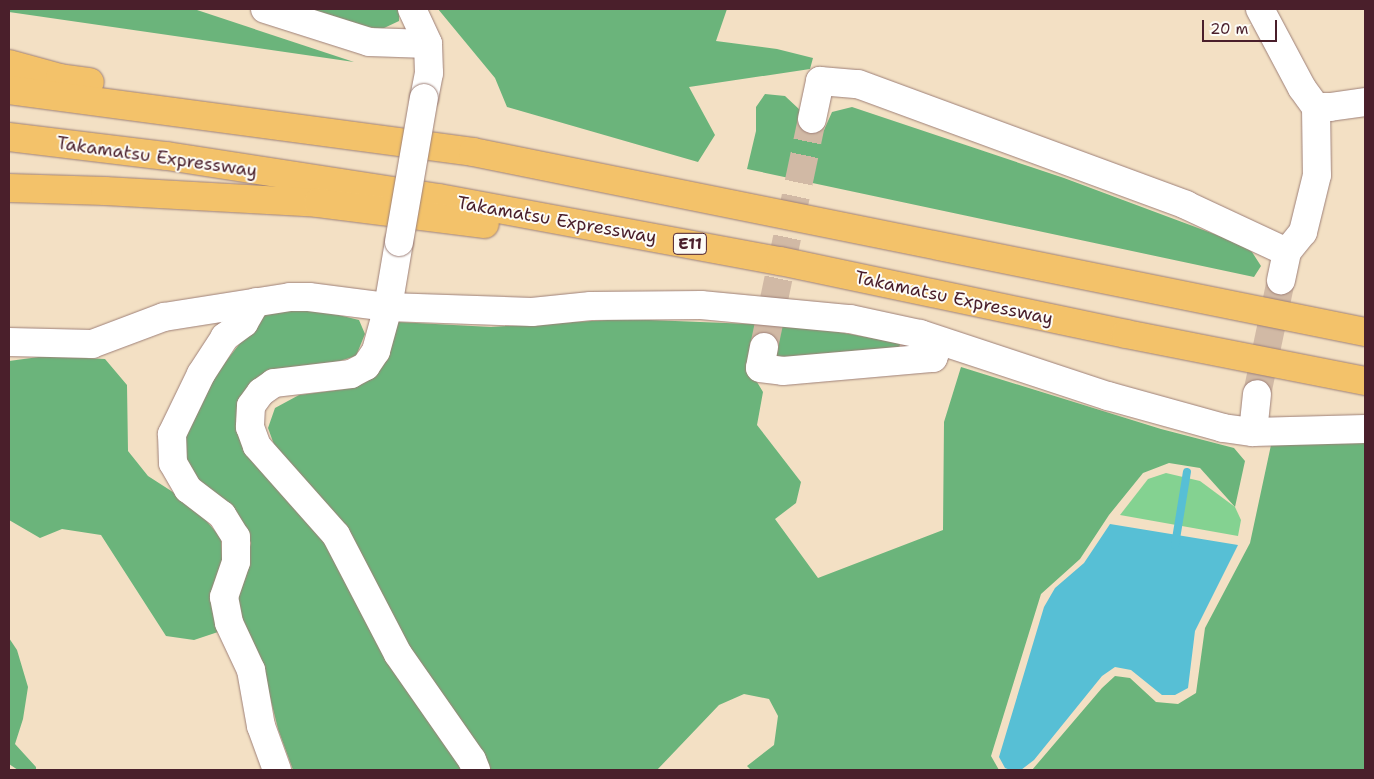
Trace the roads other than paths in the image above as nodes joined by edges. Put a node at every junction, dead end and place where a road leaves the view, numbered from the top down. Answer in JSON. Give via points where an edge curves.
{"nodes":[{"id":1,"x":265,"y":9,"type":"edge"},
{"id":2,"x":412,"y":9,"type":"edge"},
{"id":3,"x":1260,"y":9,"type":"edge"},
{"id":4,"x":428,"y":44,"type":"junction"},
{"id":5,"x":9,"y":64,"type":"edge"},
{"id":6,"x":9,"y":90,"type":"edge"},
{"id":7,"x":1365,"y":102,"type":"edge"},
{"id":8,"x":1316,"y":107,"type":"junction"},
{"id":9,"x":812,"y":119,"type":"tunnel mouth"},
{"id":10,"x":9,"y":137,"type":"edge"},
{"id":11,"x":473,"y":152,"type":"junction"},
{"id":12,"x":9,"y":188,"type":"edge"},
{"id":13,"x":1286,"y":252,"type":"junction"},
{"id":14,"x":780,"y":261,"type":"junction"},
{"id":15,"x":1281,"y":280,"type":"tunnel mouth"},
{"id":16,"x":256,"y":302,"type":"junction"},
{"id":17,"x":388,"y":307,"type":"junction"},
{"id":18,"x":1365,"y":332,"type":"edge"},
{"id":19,"x":940,"y":341,"type":"junction"},
{"id":20,"x":9,"y":342,"type":"edge"},
{"id":21,"x":764,"y":347,"type":"tunnel mouth"},
{"id":22,"x":1365,"y":381,"type":"edge"},
{"id":23,"x":1257,"y":394,"type":"tunnel mouth"},
{"id":24,"x":1365,"y":430,"type":"edge"},
{"id":25,"x":1253,"y":432,"type":"junction"},
{"id":26,"x":277,"y":770,"type":"edge"},
{"id":27,"x":476,"y":770,"type":"edge"}],
"edges":[{"from":1,"to":4,"type":"street","via":[[368,42]]},
{"from":2,"to":4,"type":"street"},
{"from":3,"to":8,"type":"street","via":[[1302,88]]},
{"from":4,"to":17,"type":"street","bridge":true,"via":[[429,73]]},
{"from":5,"to":11,"type":"highway","via":[[60,78],[365,124]]},
{"from":6,"to":11,"type":"highway"},
{"from":7,"to":8,"type":"street"},
{"from":8,"to":13,"type":"street","via":[[1317,175],[1303,232]]},
{"from":9,"to":13,"type":"street","via":[[820,81],[858,84],[1186,205]]},
{"from":10,"to":14,"type":"highway","name":"Takamatsu Expressway","number":"E11","via":[[167,156],[439,198]]},
{"from":11,"to":18,"type":"highway"},
{"from":12,"to":14,"type":"highway","via":[[318,203]]},
{"from":13,"to":15,"type":"street"},
{"from":14,"to":22,"type":"highway","name":"Takamatsu Expressway","number":"E11"},
{"from":16,"to":17,"type":"street","via":[[309,297]]},
{"from":16,"to":20,"type":"street","via":[[164,317],[92,344]]},
{"from":16,"to":26,"type":"street","via":[[244,323],[225,337],[201,374],[172,434],[172,444],[173,463],[188,489],[222,515],[236,537],[236,562],[224,597],[229,623],[251,670],[261,726]]},
{"from":17,"to":19,"type":"street","via":[[532,312],[591,306],[701,305],[850,319]]},
{"from":17,"to":27,"type":"street","via":[[376,351],[366,366],[351,374],[274,383],[261,392],[251,406],[250,427],[257,446],[336,535],[398,654]]},
{"from":19,"to":21,"type":"street","via":[[933,358],[783,371],[760,368]]},
{"from":19,"to":25,"type":"street","via":[[1108,396],[1223,428]]},
{"from":23,"to":25,"type":"street"},
{"from":24,"to":25,"type":"street"}]}
